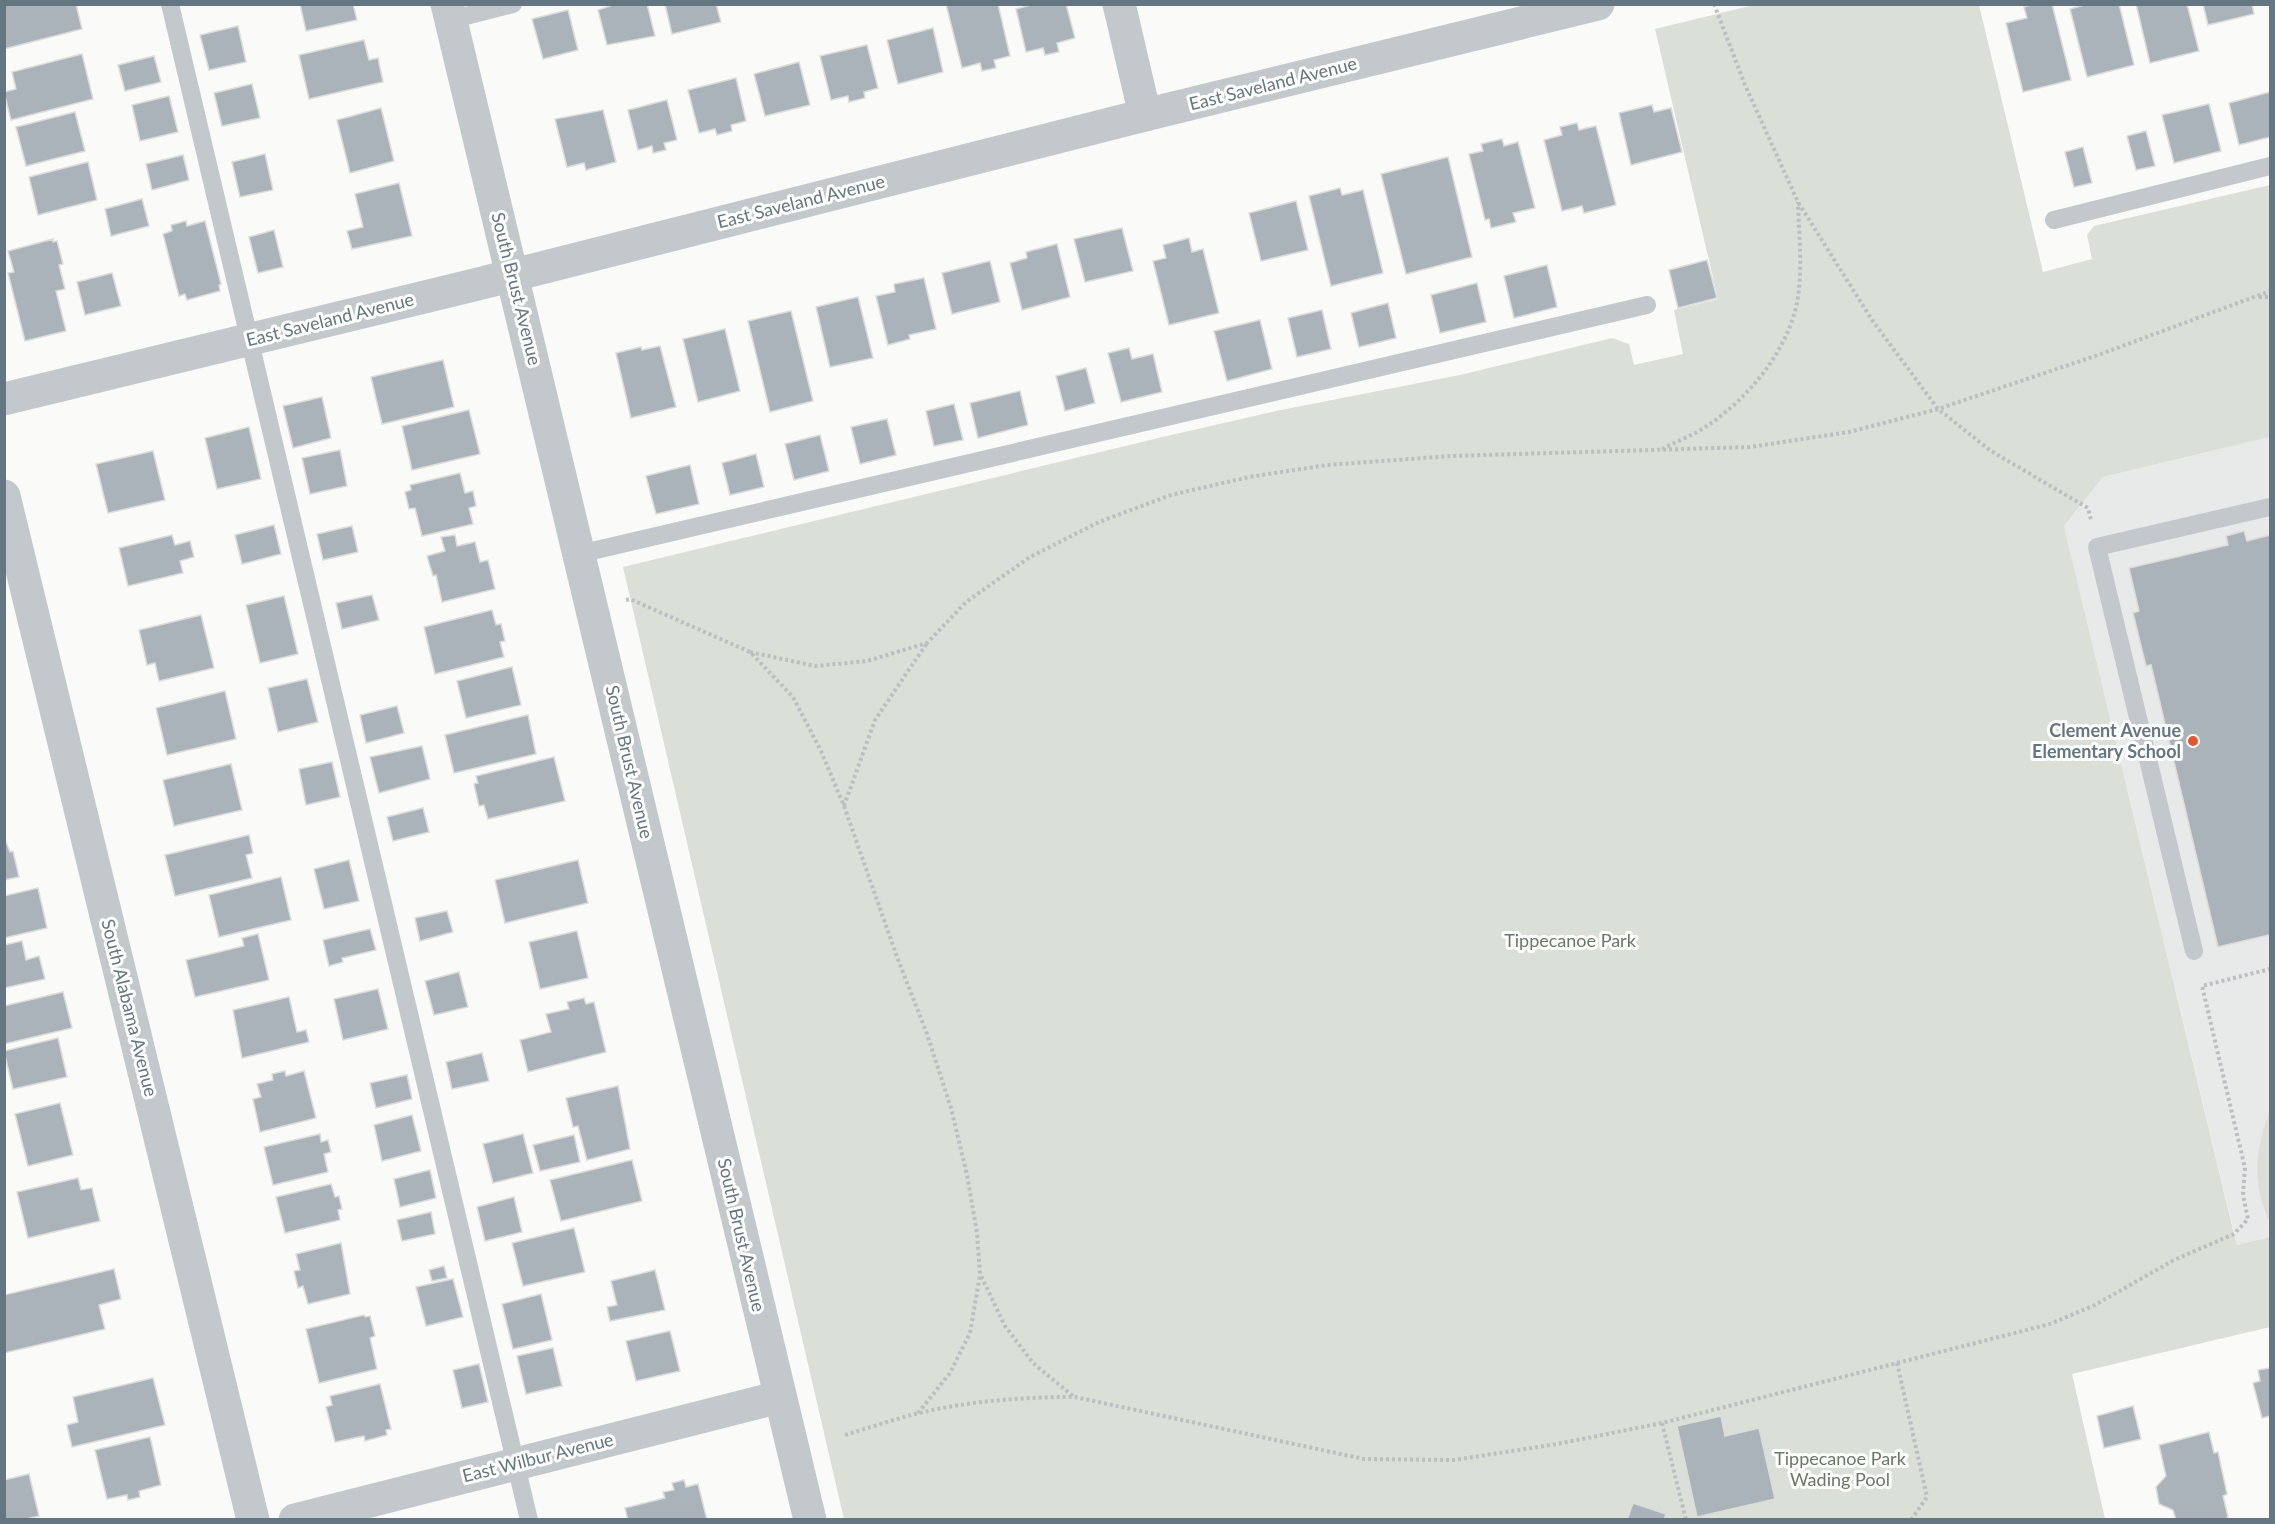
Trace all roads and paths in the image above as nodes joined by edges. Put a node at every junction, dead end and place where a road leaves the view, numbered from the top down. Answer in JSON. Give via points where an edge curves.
{"nodes":[{"id":1,"x":170,"y":4,"type":"edge"},
{"id":2,"x":513,"y":4,"type":"edge"},
{"id":3,"x":1119,"y":4,"type":"edge"},
{"id":4,"x":1598,"y":4,"type":"edge"},
{"id":5,"x":1714,"y":4,"type":"edge"},
{"id":6,"x":448,"y":12,"type":"edge"},
{"id":7,"x":1144,"y":115,"type":"junction"},
{"id":8,"x":2271,"y":166,"type":"edge"},
{"id":9,"x":1798,"y":202,"type":"junction"},
{"id":10,"x":2054,"y":220,"type":"dead end"},
{"id":11,"x":513,"y":276,"type":"junction"},
{"id":12,"x":2271,"y":291,"type":"edge"},
{"id":13,"x":2257,"y":297,"type":"junction"},
{"id":14,"x":2271,"y":297,"type":"edge"},
{"id":15,"x":1647,"y":305,"type":"dead end"},
{"id":16,"x":250,"y":339,"type":"junction"},
{"id":17,"x":4,"y":399,"type":"edge"},
{"id":18,"x":1938,"y":409,"type":"junction"},
{"id":19,"x":1660,"y":450,"type":"junction"},
{"id":20,"x":4,"y":496,"type":"edge"},
{"id":21,"x":2271,"y":507,"type":"edge"},
{"id":22,"x":2097,"y":547,"type":"junction"},
{"id":23,"x":579,"y":554,"type":"junction"},
{"id":24,"x":591,"y":606,"type":"junction"},
{"id":25,"x":927,"y":643,"type":"junction"},
{"id":26,"x":750,"y":652,"type":"junction"},
{"id":27,"x":844,"y":806,"type":"junction"},
{"id":28,"x":2194,"y":951,"type":"dead end"},
{"id":29,"x":2271,"y":969,"type":"edge"},
{"id":30,"x":980,"y":1274,"type":"junction"},
{"id":31,"x":1897,"y":1363,"type":"junction"},
{"id":32,"x":780,"y":1397,"type":"junction"},
{"id":33,"x":1075,"y":1397,"type":"junction"},
{"id":34,"x":917,"y":1414,"type":"junction"},
{"id":35,"x":1662,"y":1422,"type":"junction"},
{"id":36,"x":845,"y":1435,"type":"dead end"},
{"id":37,"x":516,"y":1464,"type":"junction"},
{"id":38,"x":253,"y":1520,"type":"edge"},
{"id":39,"x":295,"y":1520,"type":"edge"},
{"id":40,"x":529,"y":1520,"type":"edge"},
{"id":41,"x":810,"y":1520,"type":"edge"},
{"id":42,"x":1686,"y":1520,"type":"edge"},
{"id":43,"x":1911,"y":1520,"type":"edge"}],
"edges":[{"from":1,"to":16,"type":"lane"},
{"from":2,"to":6,"type":"lane"},
{"from":3,"to":7,"type":"street"},
{"from":4,"to":7,"type":"street","name":"East Saveland Avenue"},
{"from":5,"to":9,"type":"path"},
{"from":6,"to":11,"type":"street","name":"South Brust Avenue"},
{"from":7,"to":11,"type":"street","name":"East Saveland Avenue"},
{"from":8,"to":10,"type":"lane"},
{"from":9,"to":18,"type":"path","via":[[1872,320]]},
{"from":9,"to":19,"type":"path","via":[[1800,273],[1796,304],[1783,342],[1750,390],[1710,424]]},
{"from":11,"to":16,"type":"street","name":"East Saveland Avenue"},
{"from":11,"to":23,"type":"street","name":"South Brust Avenue"},
{"from":12,"to":13,"type":"path"},
{"from":13,"to":14,"type":"path"},
{"from":13,"to":18,"type":"path"},
{"from":15,"to":23,"type":"lane"},
{"from":16,"to":17,"type":"street","name":"East Saveland Avenue"},
{"from":16,"to":37,"type":"lane"},
{"from":18,"to":19,"type":"path","via":[[1849,432],[1750,447]]},
{"from":18,"to":22,"type":"path","via":[[1991,450],[2088,508]]},
{"from":19,"to":25,"type":"path","via":[[1451,456],[1327,465],[1171,495],[1099,522],[1030,557],[966,602]]},
{"from":20,"to":38,"type":"street","name":"South Alabama Avenue"},
{"from":21,"to":22,"type":"lane"},
{"from":22,"to":28,"type":"lane"},
{"from":23,"to":24,"type":"street","name":"South Brust Avenue"},
{"from":24,"to":26,"type":"path","via":[[630,599]]},
{"from":24,"to":32,"type":"street","name":"South Brust Avenue"},
{"from":25,"to":26,"type":"path","via":[[867,661],[815,666]]},
{"from":25,"to":27,"type":"path","via":[[874,720]]},
{"from":26,"to":27,"type":"path","via":[[793,697]]},
{"from":27,"to":30,"type":"path","via":[[951,1108],[977,1233]]},
{"from":29,"to":31,"type":"path","via":[[2202,986],[2245,1168],[2242,1195],[2248,1219],[2234,1234],[2174,1260],[2095,1305],[2050,1324]]},
{"from":30,"to":33,"type":"path","via":[[1005,1326],[1033,1363]]},
{"from":30,"to":34,"type":"path","via":[[970,1333],[950,1373]]},
{"from":31,"to":35,"type":"path"},
{"from":31,"to":43,"type":"path","via":[[1927,1497]]},
{"from":32,"to":37,"type":"street","name":"East Wilbur Avenue"},
{"from":32,"to":41,"type":"street","name":"South Brust Avenue"},
{"from":33,"to":34,"type":"path","via":[[1030,1397]]},
{"from":33,"to":35,"type":"path","via":[[1364,1459],[1454,1460]]},
{"from":34,"to":36,"type":"path"},
{"from":35,"to":42,"type":"path"},
{"from":37,"to":39,"type":"street","name":"East Wilbur Avenue"},
{"from":37,"to":40,"type":"lane"}]}
